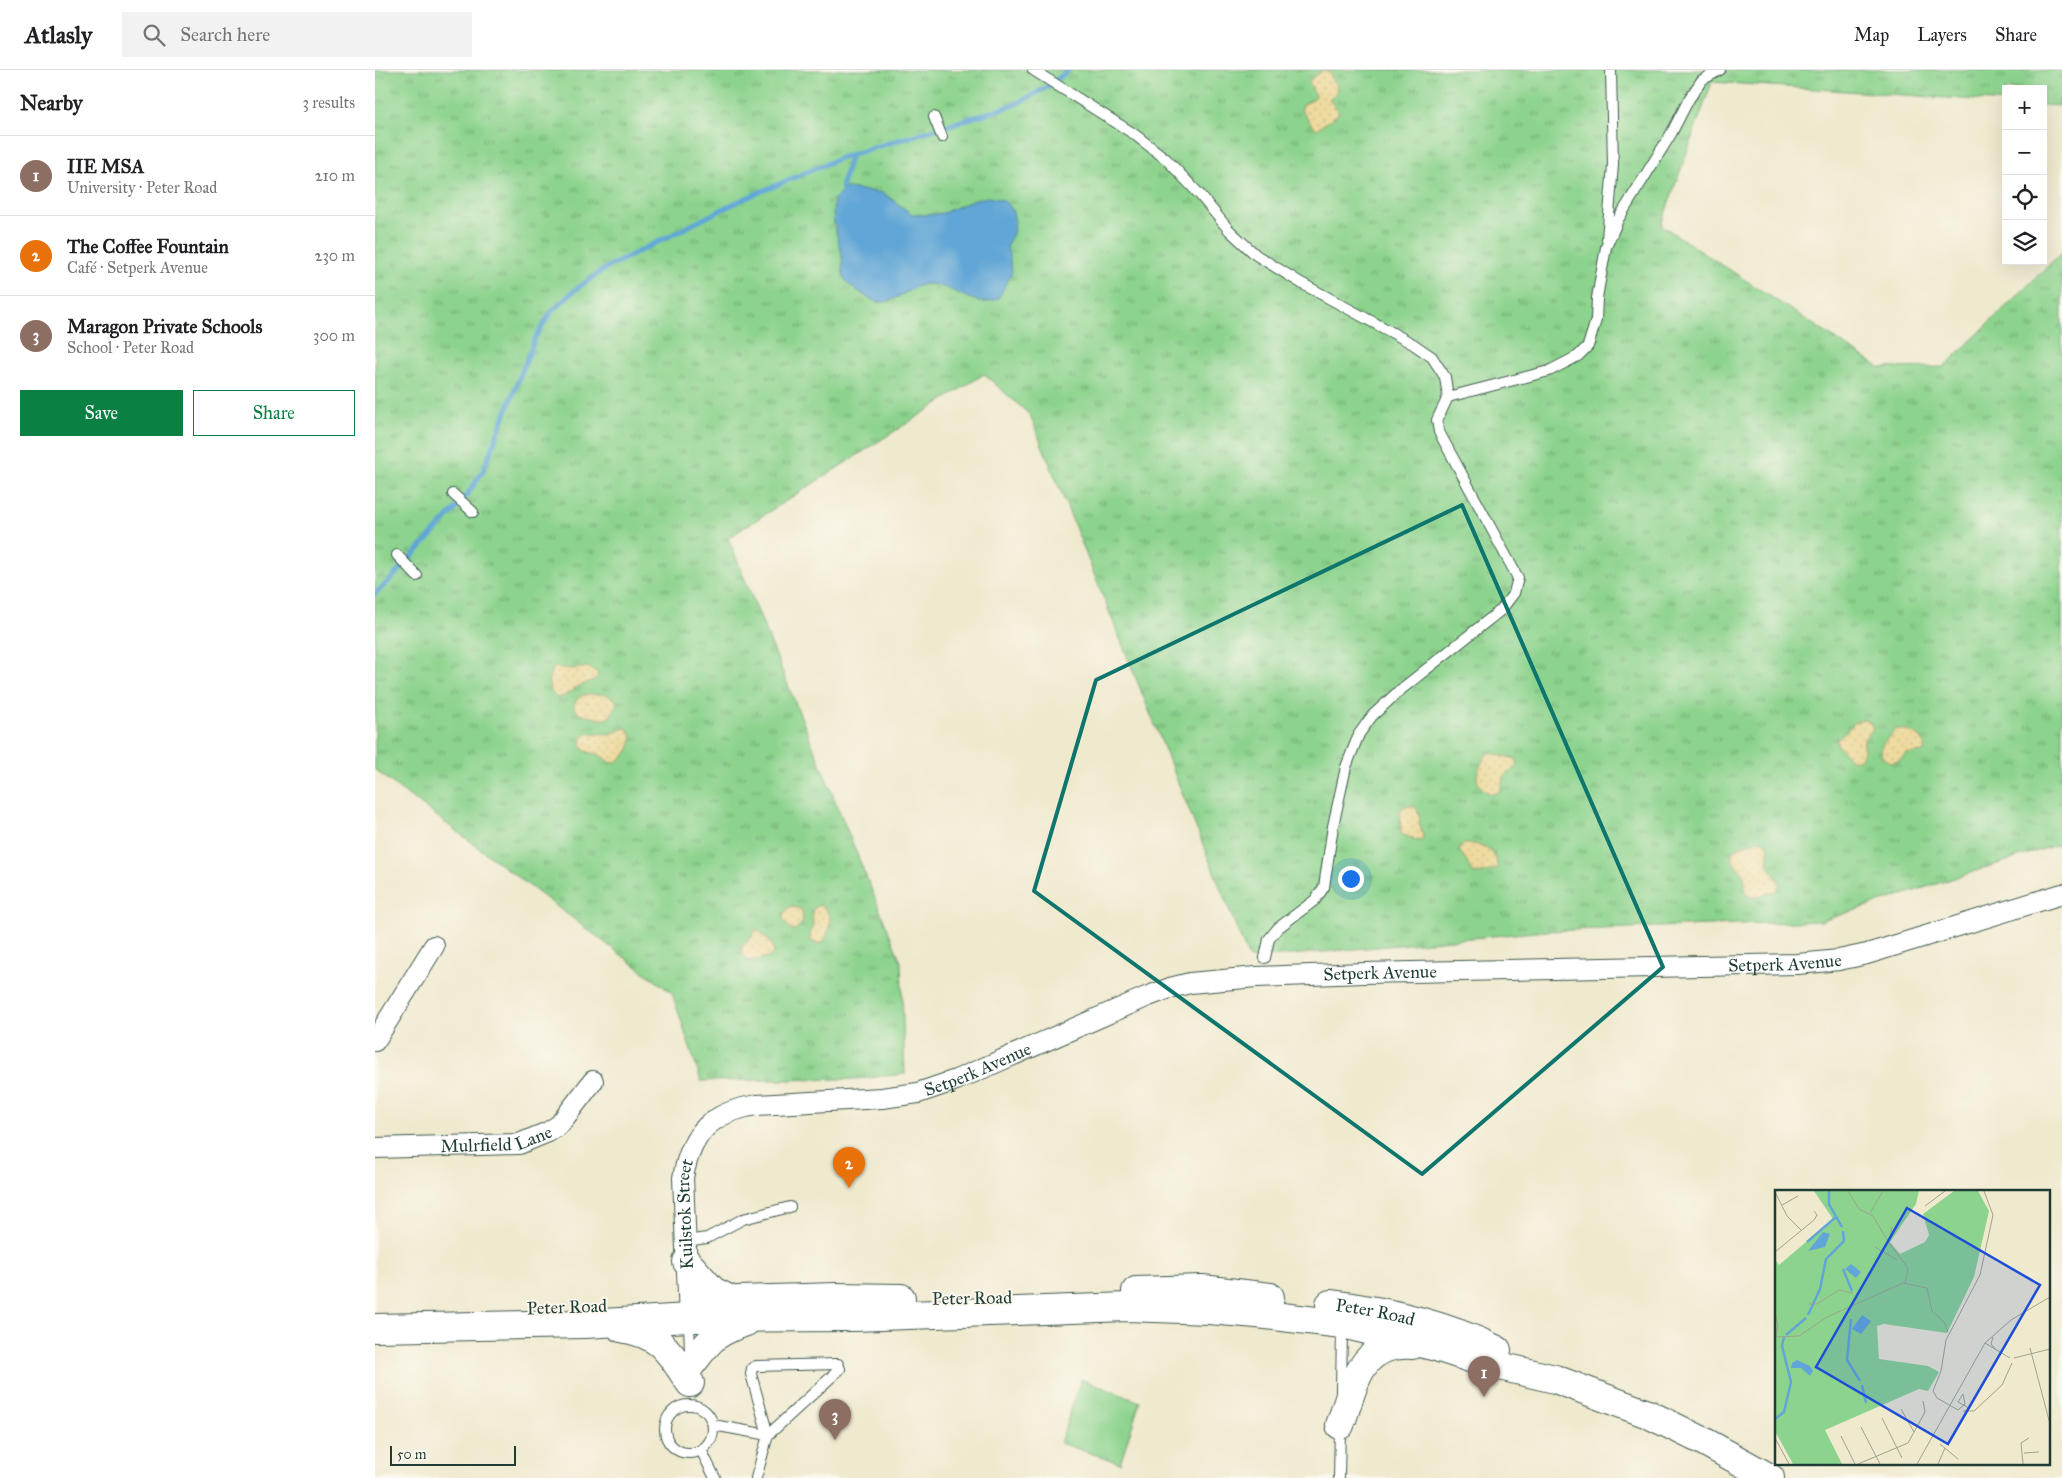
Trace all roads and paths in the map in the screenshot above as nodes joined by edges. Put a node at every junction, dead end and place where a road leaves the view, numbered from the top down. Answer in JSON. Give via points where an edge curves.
{"nodes":[{"id":1,"x":1033,"y":70,"type":"edge"},
{"id":2,"x":1611,"y":70,"type":"edge"},
{"id":3,"x":1720,"y":70,"type":"edge"},
{"id":4,"x":1703,"y":75,"type":"edge"},
{"id":5,"x":934,"y":117,"type":"dead end"},
{"id":6,"x":942,"y":137,"type":"dead end"},
{"id":7,"x":1606,"y":247,"type":"junction"},
{"id":8,"x":1448,"y":397,"type":"junction"},
{"id":9,"x":453,"y":494,"type":"dead end"},
{"id":10,"x":472,"y":511,"type":"dead end"},
{"id":11,"x":397,"y":556,"type":"dead end"},
{"id":12,"x":415,"y":574,"type":"dead end"},
{"id":13,"x":2062,"y":894,"type":"edge"},
{"id":14,"x":434,"y":946,"type":"dead end"},
{"id":15,"x":1265,"y":958,"type":"dead end"},
{"id":16,"x":375,"y":1042,"type":"edge"},
{"id":17,"x":593,"y":1081,"type":"dead end"},
{"id":18,"x":713,"y":1120,"type":"joint"},
{"id":19,"x":375,"y":1148,"type":"edge"},
{"id":20,"x":790,"y":1207,"type":"dead end"},
{"id":21,"x":686,"y":1252,"type":"junction"},
{"id":22,"x":731,"y":1300,"type":"junction"},
{"id":23,"x":689,"y":1311,"type":"junction"},
{"id":24,"x":1344,"y":1315,"type":"junction"},
{"id":25,"x":375,"y":1318,"type":"edge"},
{"id":26,"x":755,"y":1319,"type":"junction"},
{"id":27,"x":596,"y":1324,"type":"junction"},
{"id":28,"x":375,"y":1328,"type":"edge"},
{"id":29,"x":1436,"y":1347,"type":"junction"},
{"id":30,"x":1555,"y":1379,"type":"junction"},
{"id":31,"x":691,"y":1384,"type":"junction"},
{"id":32,"x":713,"y":1425,"type":"junction"},
{"id":33,"x":1340,"y":1425,"type":"junction"},
{"id":34,"x":768,"y":1434,"type":"junction"},
{"id":35,"x":701,"y":1450,"type":"junction"},
{"id":36,"x":715,"y":1478,"type":"edge"},
{"id":37,"x":756,"y":1478,"type":"edge"},
{"id":38,"x":1339,"y":1478,"type":"edge"},
{"id":39,"x":1770,"y":1478,"type":"edge"}],
"edges":[{"from":1,"to":8,"type":"lane","via":[[1134,134],[1166,160],[1256,255],[1432,357],[1445,376]]},
{"from":2,"to":7,"type":"lane","via":[[1613,165]]},
{"from":3,"to":4,"type":"lane"},
{"from":4,"to":7,"type":"lane","via":[[1619,218]]},
{"from":5,"to":6,"type":"lane"},
{"from":7,"to":8,"type":"lane","via":[[1596,320],[1588,346],[1578,356],[1549,370]]},
{"from":8,"to":15,"type":"lane","via":[[1437,420],[1439,432],[1518,578],[1514,593],[1501,610],[1372,716],[1346,767],[1324,887],[1315,900],[1278,928],[1269,939]]},
{"from":9,"to":10,"type":"lane"},
{"from":11,"to":12,"type":"lane"},
{"from":13,"to":18,"type":"street","name":"Setperk Avenue","via":[[1867,954],[1831,961],[1710,967],[1364,973],[1190,983],[1146,997],[937,1088],[882,1098],[738,1108]]},
{"from":14,"to":16,"type":"street"},
{"from":17,"to":19,"type":"street","name":"Mulrfield Lane","via":[[559,1125],[519,1144]]},
{"from":18,"to":21,"type":"street","name":"Kuilstok Street","via":[[694,1142],[683,1178]]},
{"from":20,"to":21,"type":"lane","via":[[743,1219]]},
{"from":21,"to":22,"type":"main road","via":[[713,1291]]},
{"from":21,"to":23,"type":"street","name":"Kuilstok Street"},
{"from":22,"to":23,"type":"main road","name":"Peter Road"},
{"from":22,"to":24,"type":"main road","name":"Peter Road","via":[[994,1298],[1202,1289]]},
{"from":23,"to":25,"type":"main road","name":"Peter Road","via":[[531,1308]]},
{"from":23,"to":26,"type":"main road","name":"Peter Road"},
{"from":23,"to":27,"type":"main road","name":"Peter Road"},
{"from":23,"to":31,"type":"lane"},
{"from":24,"to":26,"type":"main road","name":"Peter Road","via":[[1127,1307]]},
{"from":24,"to":29,"type":"main road","name":"Peter Road"},
{"from":24,"to":30,"type":"main road","name":"Peter Road","via":[[1412,1319],[1448,1329]]},
{"from":24,"to":33,"type":"lane"},
{"from":26,"to":31,"type":"main road","via":[[714,1336]]},
{"from":27,"to":28,"type":"main road","name":"Peter Road"},
{"from":27,"to":31,"type":"main road","via":[[641,1332],[657,1340],[671,1354]]},
{"from":29,"to":30,"type":"main road","name":"Peter Road","via":[[1482,1362]]},
{"from":29,"to":33,"type":"main road","via":[[1394,1344],[1367,1360],[1359,1370]]},
{"from":30,"to":39,"type":"main road","name":"Peter Road","via":[[1648,1414]]},
{"from":31,"to":32,"type":"lane"},
{"from":31,"to":35,"type":"lane","via":[[670,1413],[666,1436],[682,1452]]},
{"from":32,"to":34,"type":"lane"},
{"from":32,"to":35,"type":"lane","via":[[710,1441]]},
{"from":33,"to":38,"type":"lane"},
{"from":34,"to":34,"type":"lane","via":[[752,1368],[839,1364],[840,1369]]},
{"from":34,"to":37,"type":"lane"},
{"from":35,"to":36,"type":"lane"}]}
